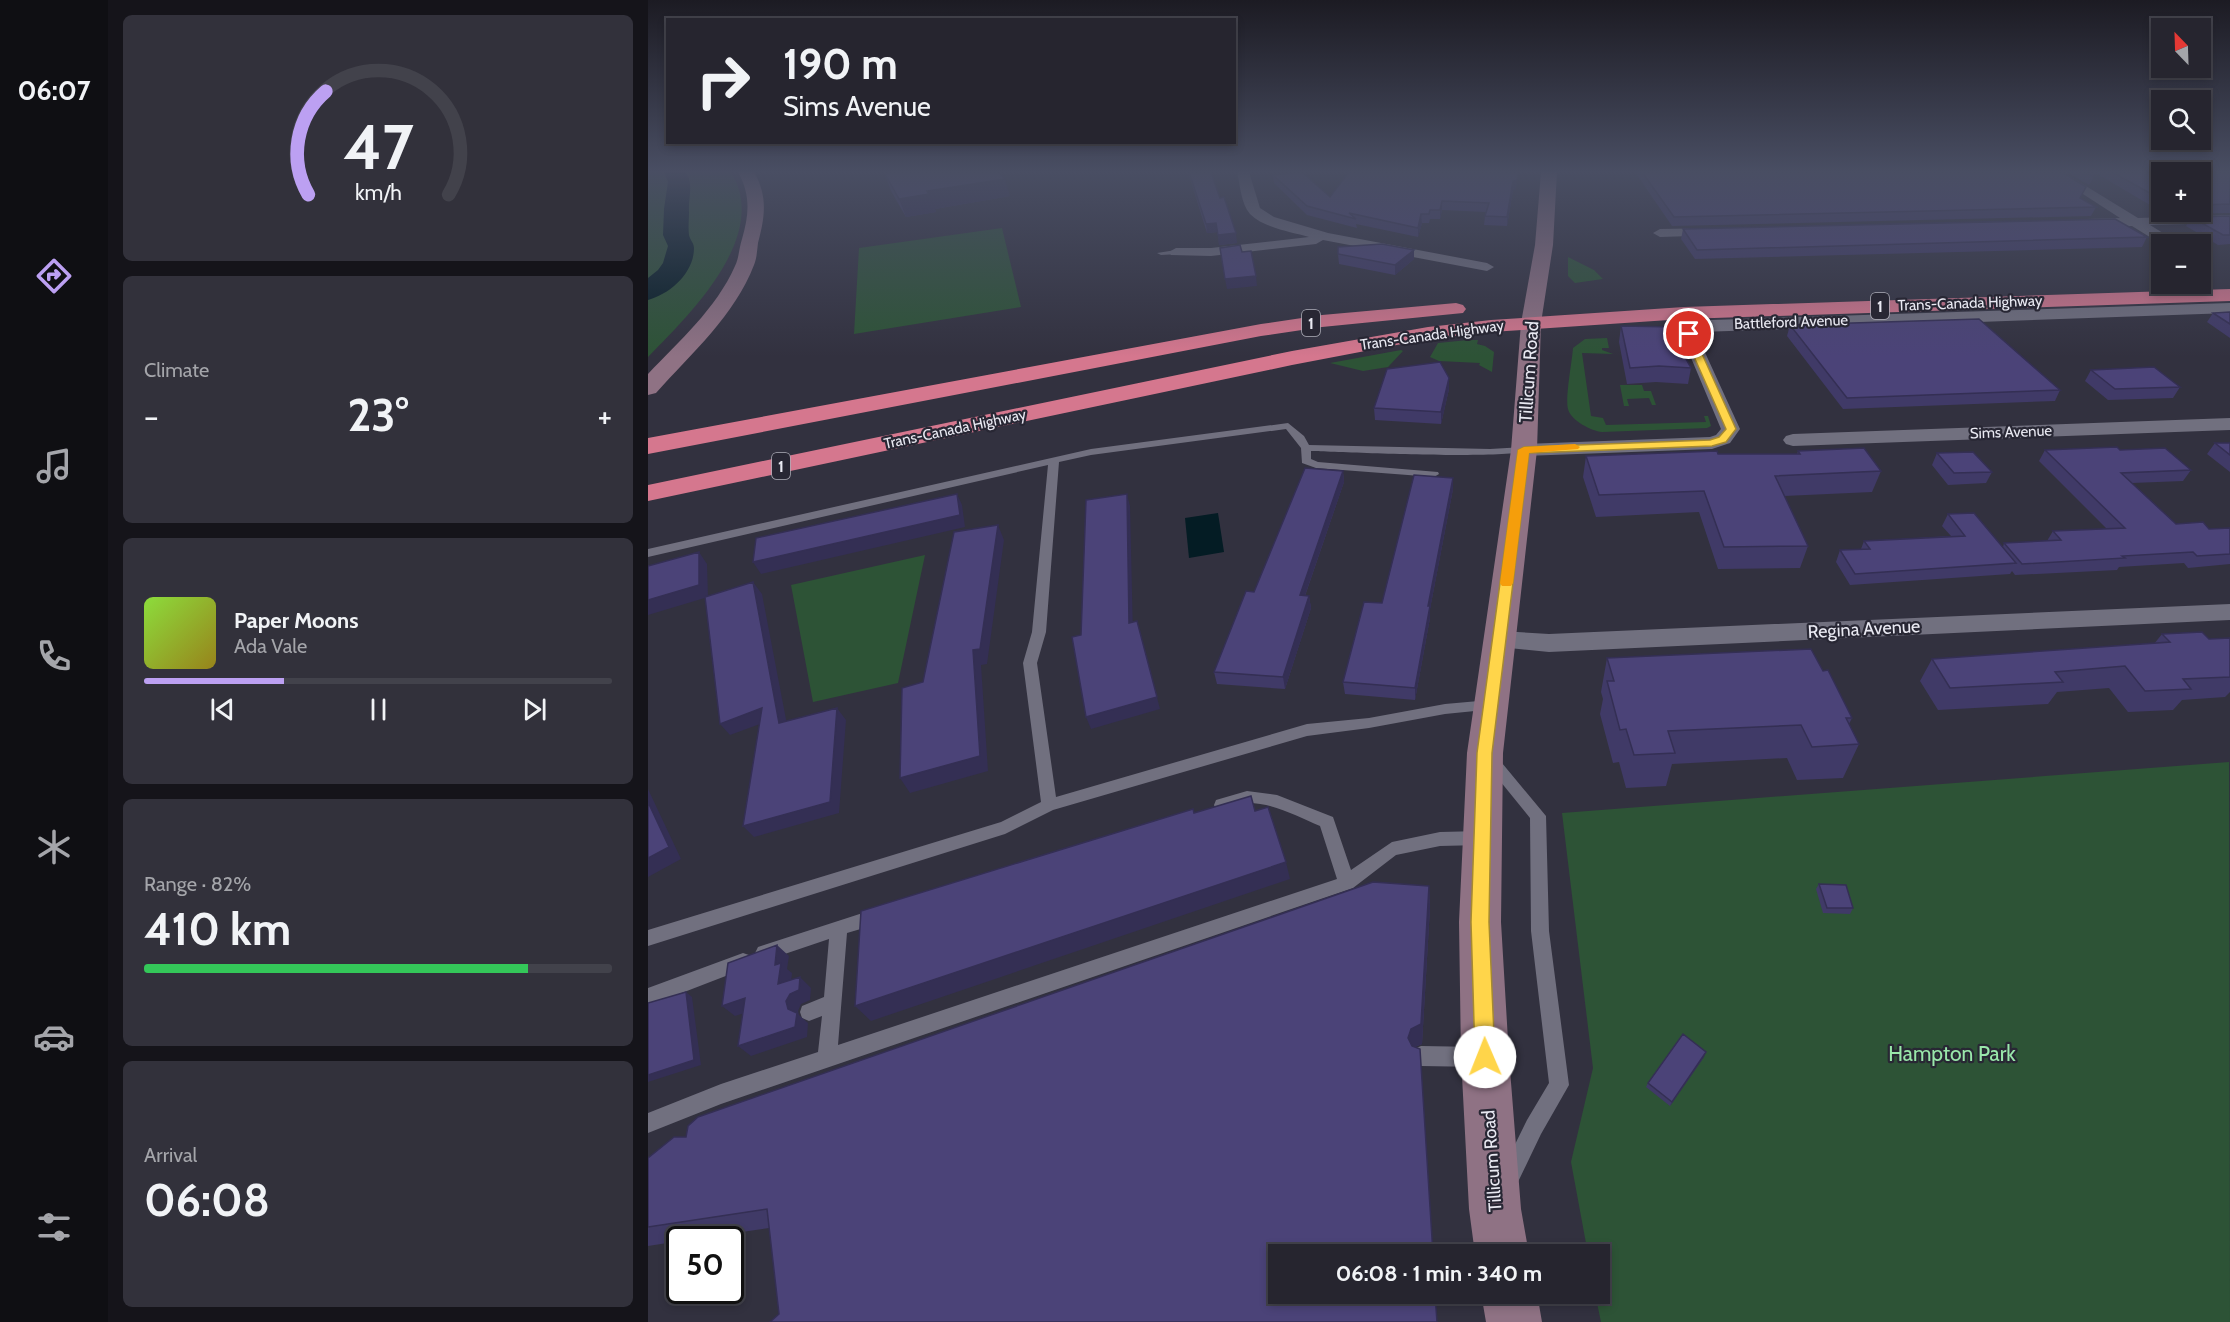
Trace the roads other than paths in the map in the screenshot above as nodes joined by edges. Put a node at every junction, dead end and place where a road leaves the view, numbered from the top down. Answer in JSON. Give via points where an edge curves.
{"nodes":[{"id":1,"x":752,"y":234,"type":"edge"},
{"id":2,"x":1312,"y":234,"type":"edge"},
{"id":3,"x":1545,"y":234,"type":"edge"},
{"id":4,"x":1660,"y":234,"type":"dead end"},
{"id":5,"x":1671,"y":234,"type":"edge"},
{"id":6,"x":1331,"y":239,"type":"junction"},
{"id":7,"x":1168,"y":253,"type":"dead end"},
{"id":8,"x":1487,"y":267,"type":"dead end"},
{"id":9,"x":2230,"y":281,"type":"edge"},
{"id":10,"x":2211,"y":282,"type":"edge"},
{"id":11,"x":2151,"y":283,"type":"edge"},
{"id":12,"x":2230,"y":295,"type":"edge"},
{"id":13,"x":2230,"y":308,"type":"edge"},
{"id":14,"x":1533,"y":314,"type":"junction"},
{"id":15,"x":657,"y":368,"type":"edge"},
{"id":16,"x":648,"y":388,"type":"edge"},
{"id":17,"x":2230,"y":424,"type":"edge"},
{"id":18,"x":1793,"y":440,"type":"dead end"},
{"id":19,"x":654,"y":445,"type":"edge"},
{"id":20,"x":1306,"y":448,"type":"junction"},
{"id":21,"x":1524,"y":450,"type":"junction"},
{"id":22,"x":1054,"y":461,"type":"junction"},
{"id":23,"x":1434,"y":474,"type":"edge"},
{"id":24,"x":648,"y":493,"type":"edge"},
{"id":25,"x":648,"y":553,"type":"edge"},
{"id":26,"x":2230,"y":612,"type":"edge"},
{"id":27,"x":1499,"y":640,"type":"junction"},
{"id":28,"x":1490,"y":705,"type":"junction"},
{"id":29,"x":1485,"y":753,"type":"junction"},
{"id":30,"x":1049,"y":805,"type":"junction"},
{"id":31,"x":1202,"y":811,"type":"edge"},
{"id":32,"x":1483,"y":838,"type":"junction"},
{"id":33,"x":1347,"y":883,"type":"junction"},
{"id":34,"x":895,"y":910,"type":"edge"},
{"id":35,"x":839,"y":928,"type":"junction"},
{"id":36,"x":648,"y":938,"type":"edge"},
{"id":37,"x":648,"y":997,"type":"edge"},
{"id":38,"x":833,"y":1003,"type":"junction"},
{"id":39,"x":809,"y":1012,"type":"dead end"},
{"id":40,"x":1421,"y":1056,"type":"edge"},
{"id":41,"x":1485,"y":1057,"type":"junction"},
{"id":42,"x":827,"y":1059,"type":"junction"},
{"id":43,"x":648,"y":1123,"type":"edge"},
{"id":44,"x":1499,"y":1231,"type":"edge"},
{"id":45,"x":1511,"y":1304,"type":"edge"},
{"id":46,"x":1514,"y":1322,"type":"edge"}],
"edges":[{"from":1,"to":15,"type":"main road","via":[[745,264],[727,295],[699,332]]},
{"from":2,"to":6,"type":"street"},
{"from":3,"to":14,"type":"main road","name":"Tillicum Road"},
{"from":4,"to":5,"type":"street"},
{"from":6,"to":7,"type":"street"},
{"from":6,"to":8,"type":"street"},
{"from":9,"to":10,"type":"highway"},
{"from":11,"to":14,"type":"highway","name":"Trans-Canada Highway","number":"1","via":[[1717,296]]},
{"from":12,"to":14,"type":"highway","name":"Trans-Canada Highway","number":"1","via":[[1684,313]]},
{"from":13,"to":21,"type":"street","name":"Battleford Avenue","via":[[1695,328],[1689,334],[1731,429],[1723,439],[1712,443]]},
{"from":14,"to":19,"type":"highway","name":"Trans-Canada Highway","number":"1","via":[[1479,307],[1261,330]]},
{"from":14,"to":21,"type":"main road","name":"Tillicum Road"},
{"from":14,"to":24,"type":"highway","name":"Trans-Canada Highway","number":"1","via":[[1292,358]]},
{"from":15,"to":16,"type":"main road"},
{"from":17,"to":18,"type":"street","name":"Sims Avenue"},
{"from":20,"to":21,"type":"lane"},
{"from":20,"to":22,"type":"lane","via":[[1288,426],[1091,452]]},
{"from":20,"to":23,"type":"lane","via":[[1306,461],[1316,465]]},
{"from":21,"to":27,"type":"main road","name":"Tillicum Road"},
{"from":22,"to":25,"type":"lane"},
{"from":22,"to":30,"type":"lane","via":[[1039,632],[1030,663]]},
{"from":26,"to":27,"type":"street","name":"Regina Avenue","via":[[1539,644]]},
{"from":27,"to":28,"type":"main road","name":"Tillicum Road"},
{"from":28,"to":29,"type":"main road","name":"Tillicum Road"},
{"from":28,"to":30,"type":"lane","via":[[1307,730]]},
{"from":29,"to":32,"type":"main road","name":"Tillicum Road"},
{"from":29,"to":44,"type":"lane","via":[[1538,816],[1540,931],[1559,1085],[1534,1127]]},
{"from":30,"to":36,"type":"lane","via":[[1005,827]]},
{"from":31,"to":33,"type":"lane","via":[[1247,797],[1277,801],[1327,822]]},
{"from":32,"to":33,"type":"lane","via":[[1440,839],[1392,849]]},
{"from":32,"to":41,"type":"main road","name":"Tillicum Road","via":[[1480,922]]},
{"from":33,"to":42,"type":"lane"},
{"from":34,"to":35,"type":"lane"},
{"from":35,"to":37,"type":"lane"},
{"from":35,"to":38,"type":"lane"},
{"from":38,"to":39,"type":"lane"},
{"from":38,"to":42,"type":"lane"},
{"from":40,"to":41,"type":"lane"},
{"from":41,"to":44,"type":"main road","name":"Tillicum Road"},
{"from":42,"to":43,"type":"lane"},
{"from":45,"to":46,"type":"main road"}]}
